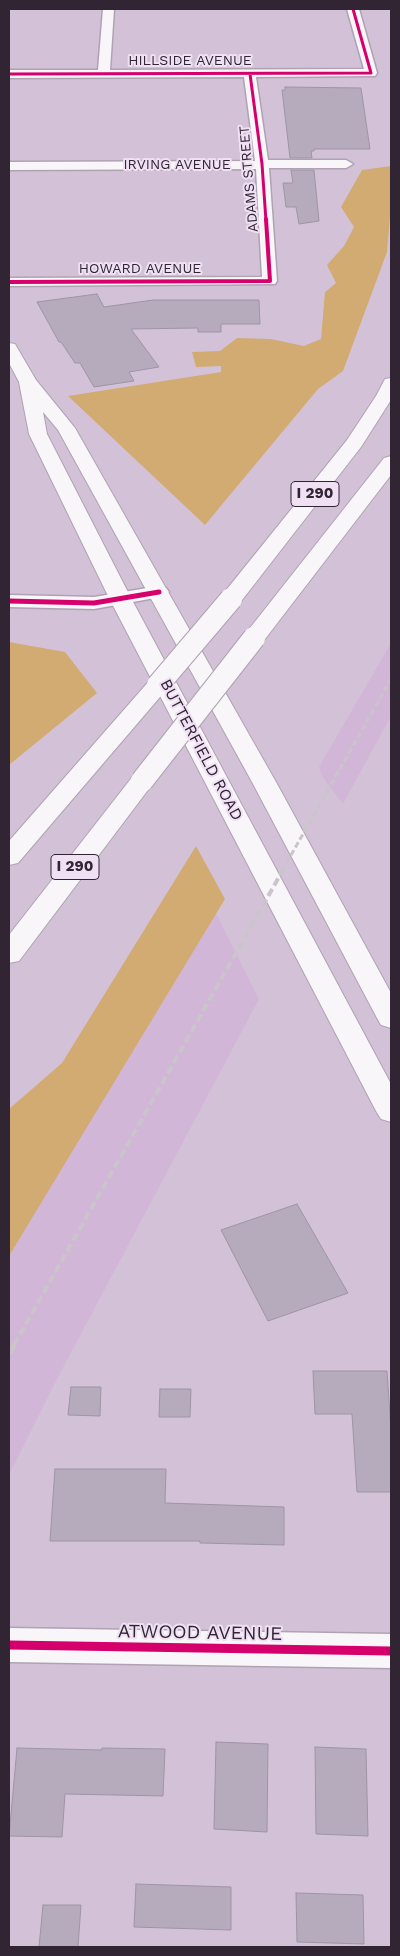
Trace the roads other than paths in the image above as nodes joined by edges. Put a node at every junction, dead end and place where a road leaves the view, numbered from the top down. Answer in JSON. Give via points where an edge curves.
{"nodes":[{"id":1,"x":108,"y":9,"type":"edge"},
{"id":2,"x":353,"y":9,"type":"edge"},
{"id":3,"x":9,"y":74,"type":"edge"},
{"id":4,"x":104,"y":74,"type":"junction"},
{"id":5,"x":250,"y":74,"type":"junction"},
{"id":6,"x":262,"y":164,"type":"junction"},
{"id":7,"x":346,"y":164,"type":"dead end"},
{"id":8,"x":9,"y":166,"type":"edge"},
{"id":9,"x":270,"y":281,"type":"joint"},
{"id":10,"x":9,"y":282,"type":"edge"},
{"id":11,"x":9,"y":348,"type":"edge"},
{"id":12,"x":28,"y":382,"type":"junction"},
{"id":13,"x":391,"y":383,"type":"edge"},
{"id":14,"x":391,"y":462,"type":"edge"},
{"id":15,"x":158,"y":592,"type":"junction"},
{"id":16,"x":120,"y":598,"type":"junction"},
{"id":17,"x":9,"y":601,"type":"edge"},
{"id":18,"x":9,"y":858,"type":"edge"},
{"id":19,"x":9,"y":954,"type":"edge"},
{"id":20,"x":391,"y":1018,"type":"edge"},
{"id":21,"x":391,"y":1111,"type":"edge"},
{"id":22,"x":9,"y":1645,"type":"edge"},
{"id":23,"x":391,"y":1651,"type":"edge"}],
"edges":[{"from":1,"to":4,"type":"street"},
{"from":2,"to":5,"type":"street","name":"HILLSIDE AVENUE","via":[[371,73]]},
{"from":3,"to":4,"type":"street","name":"HILLSIDE AVENUE"},
{"from":4,"to":5,"type":"street","name":"HILLSIDE AVENUE"},
{"from":5,"to":6,"type":"street","name":"ADAMS STREET"},
{"from":6,"to":7,"type":"street","name":"IRVING AVENUE"},
{"from":6,"to":8,"type":"street","name":"IRVING AVENUE"},
{"from":6,"to":9,"type":"street","name":"ADAMS STREET"},
{"from":9,"to":10,"type":"street","name":"HOWARD AVENUE"},
{"from":11,"to":12,"type":"main road","name":"BUTTERFIELD ROAD"},
{"from":12,"to":15,"type":"main road","name":"BUTTERFIELD ROAD","via":[[66,428]]},
{"from":12,"to":16,"type":"main road","name":"BUTTERFIELD ROAD","via":[[38,434]]},
{"from":13,"to":18,"type":"main road","number":"I 290","bridge":true,"via":[[354,443],[231,600]]},
{"from":14,"to":19,"type":"main road","number":"I 290","bridge":true},
{"from":15,"to":16,"type":"street"},
{"from":15,"to":20,"type":"main road","name":"BUTTERFIELD ROAD"},
{"from":16,"to":17,"type":"street","via":[[94,603]]},
{"from":16,"to":21,"type":"main road","name":"BUTTERFIELD ROAD"},
{"from":22,"to":23,"type":"street","name":"ATWOOD AVENUE"}]}
